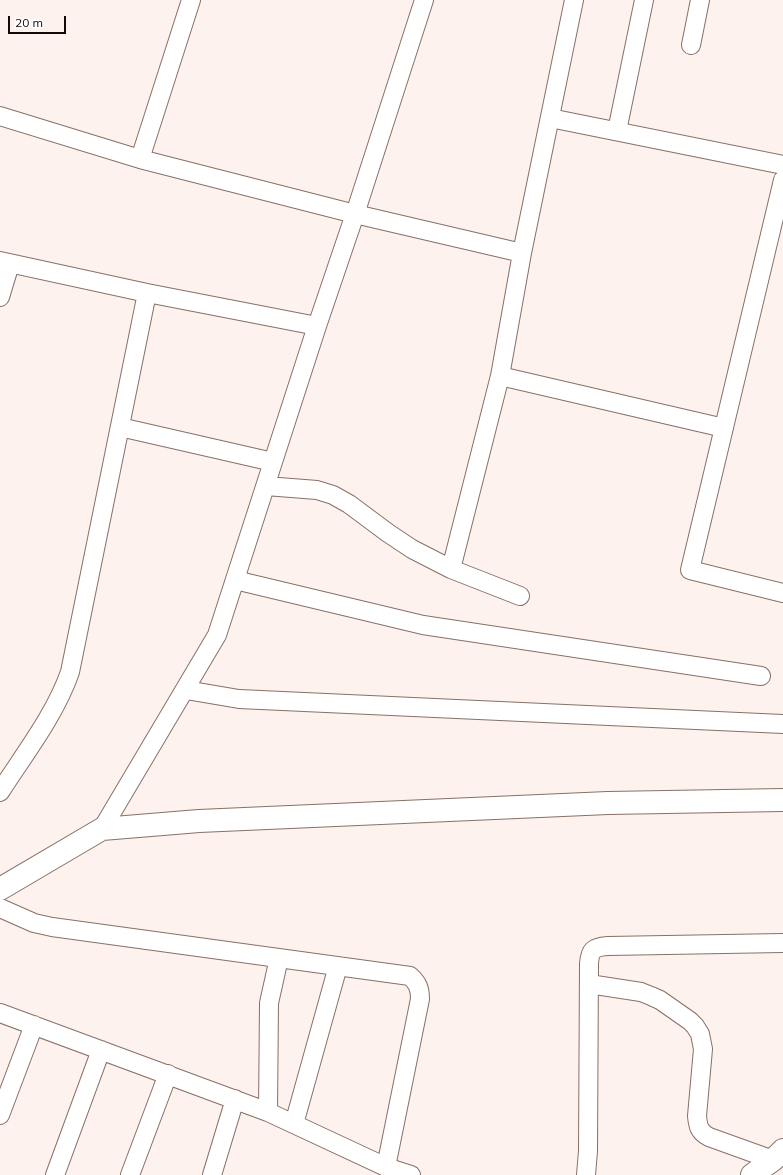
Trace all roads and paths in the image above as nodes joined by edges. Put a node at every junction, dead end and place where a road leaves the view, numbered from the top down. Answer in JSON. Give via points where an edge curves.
{"nodes":[{"id":1,"x":191,"y":0,"type":"edge"},
{"id":2,"x":424,"y":0,"type":"edge"},
{"id":3,"x":574,"y":0,"type":"edge"},
{"id":4,"x":644,"y":0,"type":"edge"},
{"id":5,"x":700,"y":0,"type":"edge"},
{"id":6,"x":691,"y":45,"type":"dead end"},
{"id":7,"x":0,"y":116,"type":"edge"},
{"id":8,"x":550,"y":118,"type":"junction"},
{"id":9,"x":617,"y":131,"type":"junction"},
{"id":10,"x":140,"y":159,"type":"junction"},
{"id":11,"x":783,"y":165,"type":"edge"},
{"id":12,"x":783,"y":180,"type":"edge"},
{"id":13,"x":355,"y":214,"type":"junction"},
{"id":14,"x":522,"y":253,"type":"junction"},
{"id":15,"x":5,"y":262,"type":"edge"},
{"id":16,"x":147,"y":293,"type":"junction"},
{"id":17,"x":0,"y":296,"type":"edge"},
{"id":18,"x":317,"y":326,"type":"junction"},
{"id":19,"x":500,"y":376,"type":"junction"},
{"id":20,"x":120,"y":427,"type":"junction"},
{"id":21,"x":724,"y":428,"type":"junction"},
{"id":22,"x":273,"y":462,"type":"junction"},
{"id":23,"x":266,"y":486,"type":"junction"},
{"id":24,"x":451,"y":569,"type":"junction"},
{"id":25,"x":235,"y":580,"type":"junction"},
{"id":26,"x":783,"y":593,"type":"edge"},
{"id":27,"x":520,"y":596,"type":"dead end"},
{"id":28,"x":761,"y":676,"type":"dead end"},
{"id":29,"x":186,"y":690,"type":"junction"},
{"id":30,"x":783,"y":724,"type":"edge"},
{"id":31,"x":0,"y":792,"type":"edge"},
{"id":32,"x":783,"y":800,"type":"edge"},
{"id":33,"x":102,"y":829,"type":"junction"},
{"id":34,"x":0,"y":889,"type":"edge"},
{"id":35,"x":0,"y":908,"type":"edge"},
{"id":36,"x":783,"y":943,"type":"edge"},
{"id":37,"x":278,"y":958,"type":"junction"},
{"id":38,"x":338,"y":966,"type":"junction"},
{"id":39,"x":589,"y":984,"type":"junction"},
{"id":40,"x":0,"y":1013,"type":"edge"},
{"id":41,"x":34,"y":1025,"type":"junction"},
{"id":42,"x":101,"y":1050,"type":"junction"},
{"id":43,"x":168,"y":1074,"type":"junction"},
{"id":44,"x":235,"y":1099,"type":"junction"},
{"id":45,"x":268,"y":1112,"type":"junction"},
{"id":46,"x":0,"y":1115,"type":"edge"},
{"id":47,"x":294,"y":1124,"type":"junction"},
{"id":48,"x":778,"y":1155,"type":"edge"},
{"id":49,"x":386,"y":1167,"type":"junction"},
{"id":50,"x":55,"y":1175,"type":"edge"},
{"id":51,"x":130,"y":1175,"type":"edge"},
{"id":52,"x":212,"y":1175,"type":"edge"},
{"id":53,"x":411,"y":1175,"type":"edge"},
{"id":54,"x":586,"y":1175,"type":"edge"},
{"id":55,"x":752,"y":1175,"type":"edge"}],
"edges":[{"from":1,"to":10,"type":"street"},
{"from":2,"to":13,"type":"street"},
{"from":3,"to":8,"type":"street"},
{"from":4,"to":9,"type":"street"},
{"from":5,"to":6,"type":"street"},
{"from":7,"to":10,"type":"street"},
{"from":8,"to":9,"type":"street"},
{"from":8,"to":14,"type":"street"},
{"from":9,"to":11,"type":"street"},
{"from":10,"to":13,"type":"street"},
{"from":12,"to":21,"type":"street"},
{"from":13,"to":14,"type":"street"},
{"from":13,"to":18,"type":"street"},
{"from":14,"to":19,"type":"street"},
{"from":15,"to":16,"type":"street"},
{"from":15,"to":17,"type":"street"},
{"from":16,"to":18,"type":"street"},
{"from":16,"to":20,"type":"street"},
{"from":18,"to":22,"type":"street"},
{"from":19,"to":21,"type":"street"},
{"from":19,"to":24,"type":"street"},
{"from":20,"to":22,"type":"street"},
{"from":20,"to":31,"type":"street","via":[[70,672],[54,708]]},
{"from":21,"to":26,"type":"street","via":[[690,570]]},
{"from":22,"to":23,"type":"street"},
{"from":23,"to":24,"type":"street","via":[[317,490],[333,495],[412,549]]},
{"from":23,"to":25,"type":"street"},
{"from":24,"to":27,"type":"street"},
{"from":25,"to":28,"type":"street","via":[[424,625]]},
{"from":25,"to":29,"type":"street","via":[[217,635]]},
{"from":29,"to":30,"type":"street","via":[[239,699]]},
{"from":29,"to":33,"type":"street"},
{"from":32,"to":33,"type":"street","via":[[592,804],[199,821]]},
{"from":33,"to":34,"type":"street"},
{"from":35,"to":37,"type":"street","via":[[34,923],[52,927]]},
{"from":36,"to":39,"type":"street","via":[[600,946],[591,951]]},
{"from":37,"to":38,"type":"street"},
{"from":37,"to":45,"type":"street","via":[[269,1007]]},
{"from":38,"to":47,"type":"street"},
{"from":38,"to":49,"type":"street","via":[[410,976],[417,982],[420,991]]},
{"from":39,"to":48,"type":"street","via":[[641,992],[660,1000],[690,1021],[700,1034],[703,1049],[697,1116],[700,1131],[709,1137]]},
{"from":39,"to":54,"type":"street"},
{"from":40,"to":41,"type":"street"},
{"from":41,"to":42,"type":"street"},
{"from":41,"to":46,"type":"street"},
{"from":42,"to":43,"type":"street"},
{"from":42,"to":50,"type":"street"},
{"from":43,"to":44,"type":"street"},
{"from":43,"to":51,"type":"street"},
{"from":44,"to":45,"type":"street"},
{"from":44,"to":52,"type":"street"},
{"from":45,"to":47,"type":"street"},
{"from":47,"to":49,"type":"street"},
{"from":48,"to":55,"type":"street"},
{"from":49,"to":53,"type":"street"}]}
